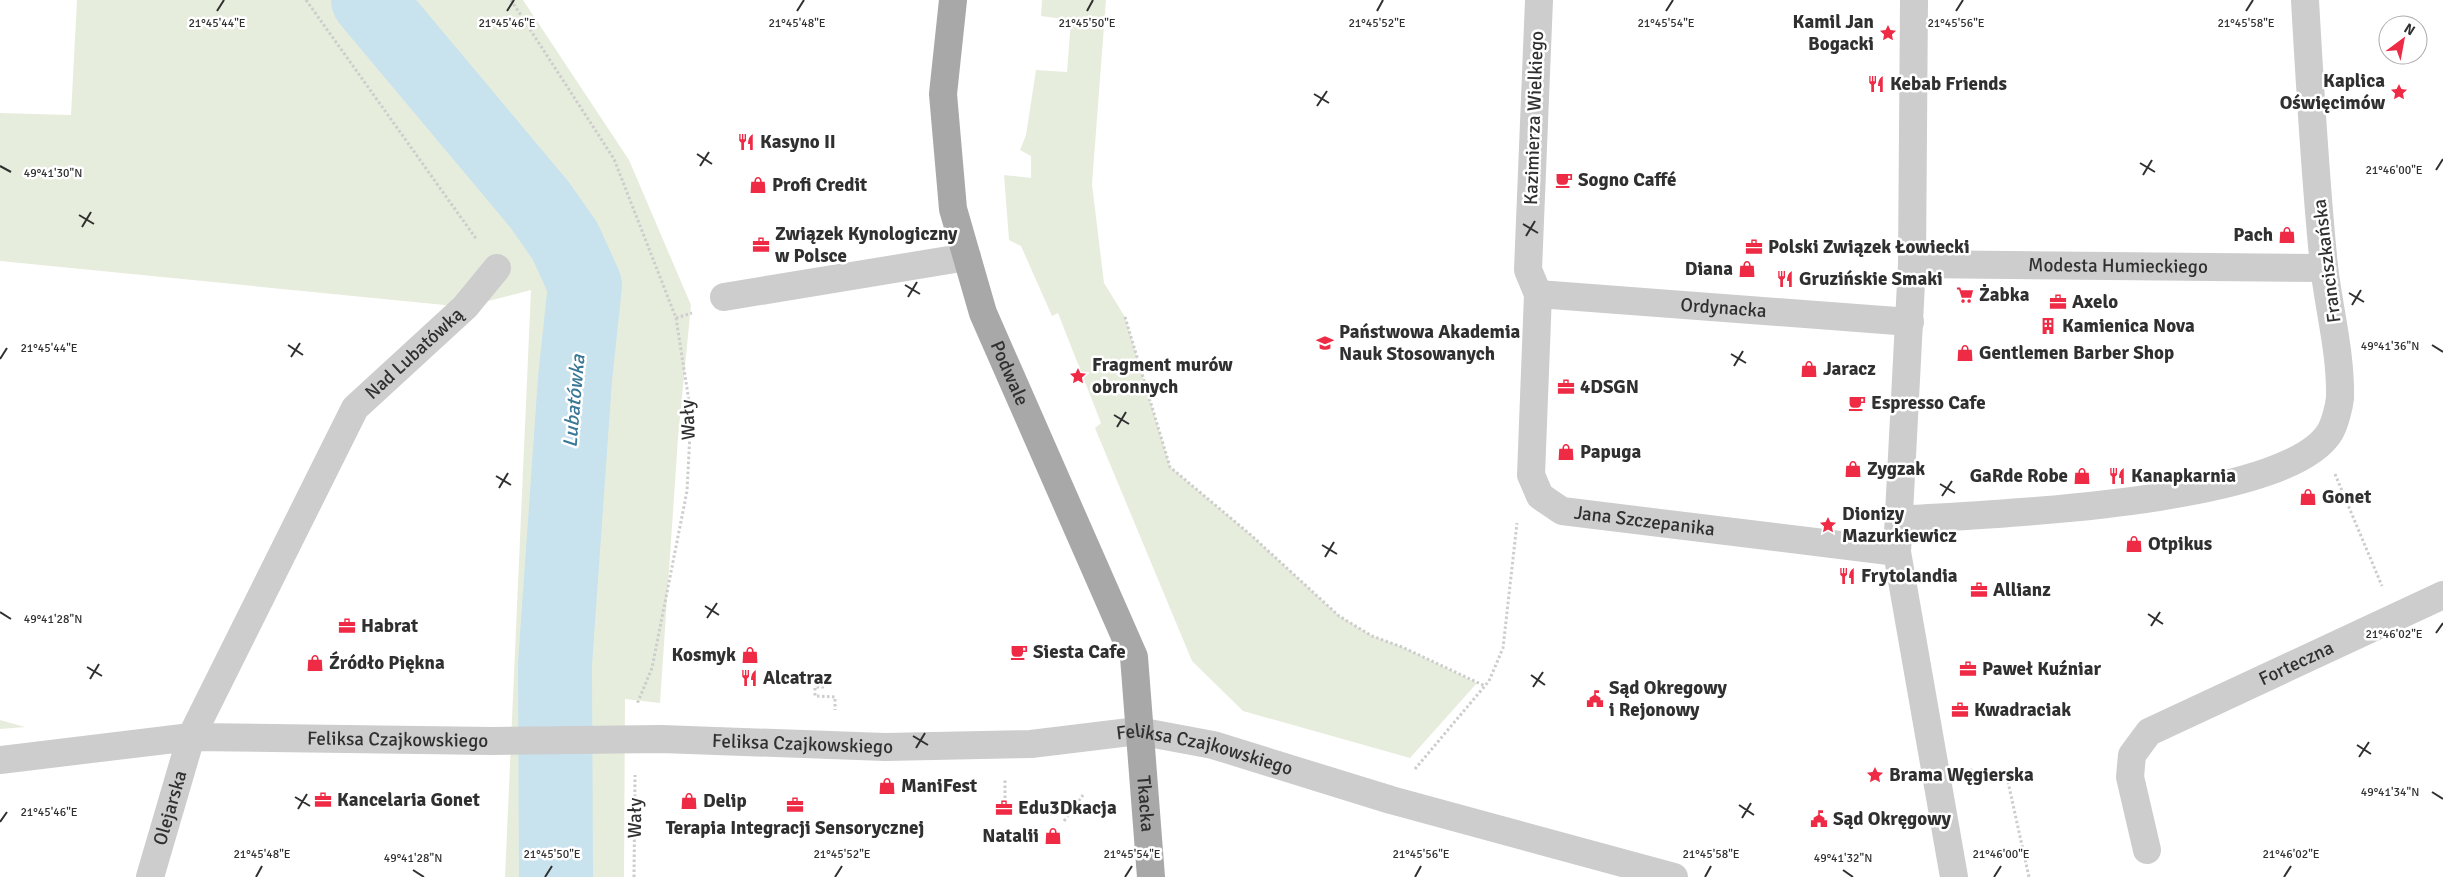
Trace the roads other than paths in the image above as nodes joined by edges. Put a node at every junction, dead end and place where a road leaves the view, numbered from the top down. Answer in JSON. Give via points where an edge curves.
{"nodes":[{"id":1,"x":953,"y":0,"type":"edge"},
{"id":2,"x":1538,"y":0,"type":"edge"},
{"id":3,"x":1914,"y":0,"type":"edge"},
{"id":4,"x":2305,"y":0,"type":"edge"},
{"id":5,"x":967,"y":257,"type":"junction"},
{"id":6,"x":1912,"y":264,"type":"junction"},
{"id":7,"x":497,"y":268,"type":"road end"},
{"id":8,"x":2324,"y":268,"type":"junction"},
{"id":9,"x":1538,"y":294,"type":"junction"},
{"id":10,"x":724,"y":297,"type":"dead end"},
{"id":11,"x":1910,"y":322,"type":"junction"},
{"id":12,"x":1899,"y":520,"type":"junction"},
{"id":13,"x":1897,"y":552,"type":"junction"},
{"id":14,"x":2443,"y":595,"type":"edge"},
{"id":15,"x":1138,"y":731,"type":"junction"},
{"id":16,"x":191,"y":737,"type":"junction"},
{"id":17,"x":0,"y":760,"type":"edge"},
{"id":18,"x":2147,"y":850,"type":"dead end"},
{"id":19,"x":150,"y":877,"type":"edge"},
{"id":20,"x":1150,"y":877,"type":"edge"},
{"id":21,"x":1674,"y":877,"type":"edge"},
{"id":22,"x":1954,"y":877,"type":"edge"}],
"edges":[{"from":1,"to":5,"type":"main road","name":"Podwale","via":[[943,94],[953,209]]},
{"from":2,"to":9,"type":"street","name":"Kazimierza Wielkiego","via":[[1528,270]]},
{"from":3,"to":6,"type":"street"},
{"from":4,"to":8,"type":"street","name":"Franciszkańska"},
{"from":5,"to":10,"type":"street"},
{"from":5,"to":15,"type":"main road","name":"Podwale","via":[[983,313],[1000,354],[1134,657]]},
{"from":6,"to":8,"type":"street","name":"Modesta Humieckiego"},
{"from":6,"to":11,"type":"street"},
{"from":7,"to":16,"type":"street","name":"Nad Lubatówką","via":[[465,307],[355,408]]},
{"from":8,"to":12,"type":"street","name":"Franciszkańska","via":[[2338,350],[2340,400],[2331,430],[2322,443],[2307,453],[2276,469],[2195,492],[2064,510]]},
{"from":9,"to":11,"type":"street","name":"Ordynacka"},
{"from":9,"to":13,"type":"street","name":"Jana Szczepanika","via":[[1531,475],[1540,496],[1562,512]]},
{"from":11,"to":12,"type":"street"},
{"from":12,"to":13,"type":"street"},
{"from":13,"to":22,"type":"street"},
{"from":14,"to":18,"type":"street","name":"Forteczna","via":[[2150,732],[2132,755],[2130,776]]},
{"from":15,"to":16,"type":"street","name":"Feliksa Czajkowskiego","via":[[1031,744],[885,747],[633,740]]},
{"from":15,"to":20,"type":"main road","name":"Tkacka"},
{"from":15,"to":21,"type":"street","name":"Feliksa Czajkowskiego","via":[[1213,745],[1391,800]]},
{"from":16,"to":17,"type":"street","name":"Feliksa Czajkowskiego"},
{"from":16,"to":19,"type":"street","name":"Olejarska"}]}
